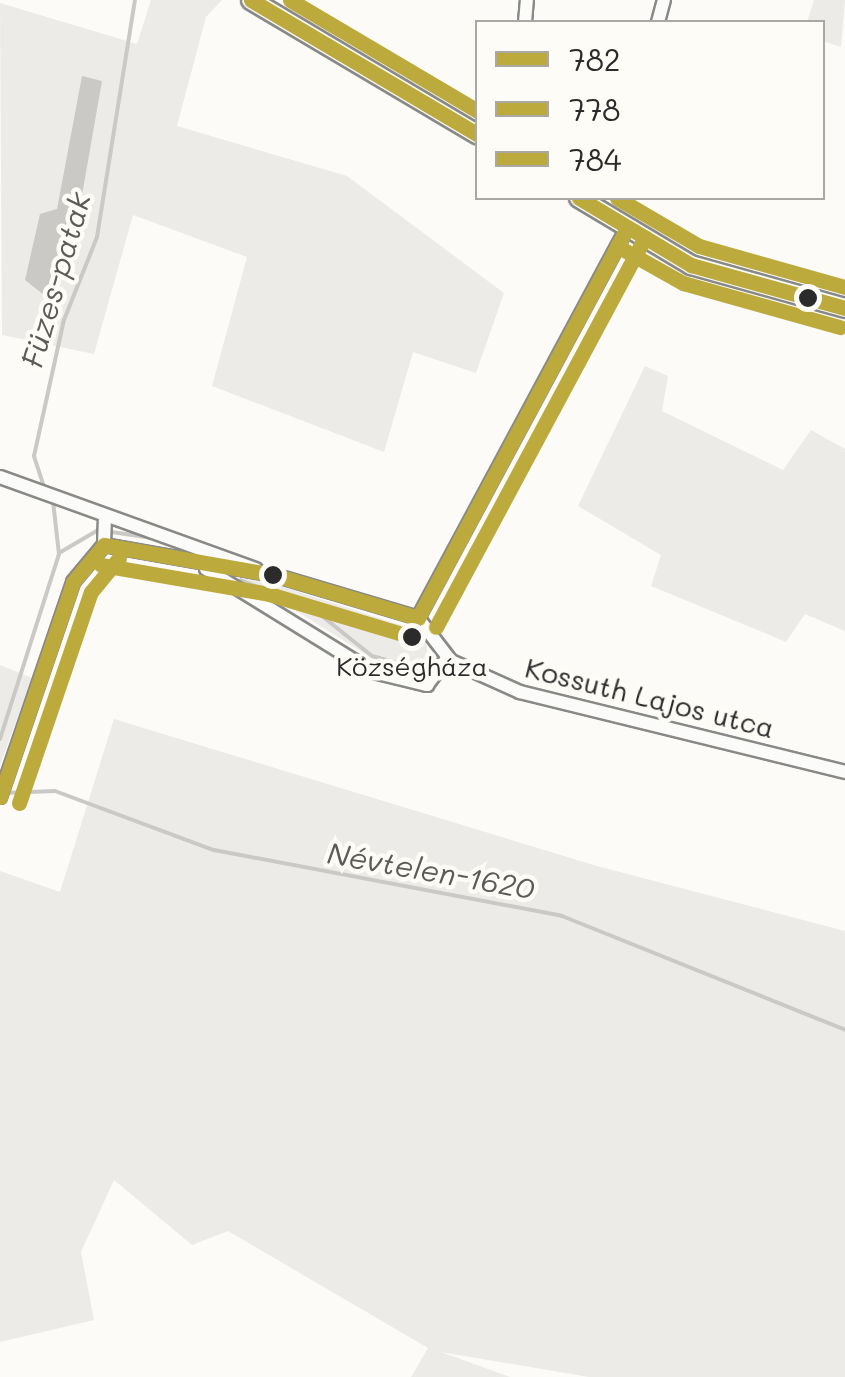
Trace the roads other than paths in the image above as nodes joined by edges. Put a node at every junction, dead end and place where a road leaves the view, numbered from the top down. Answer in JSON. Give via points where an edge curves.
{"nodes":[{"id":1,"x":251,"y":0,"type":"edge"},
{"id":2,"x":475,"y":133,"type":"edge"},
{"id":3,"x":608,"y":206,"type":"edge"},
{"id":4,"x":627,"y":229,"type":"junction"},
{"id":5,"x":845,"y":308,"type":"edge"},
{"id":6,"x":0,"y":477,"type":"edge"},
{"id":7,"x":105,"y":516,"type":"junction"},
{"id":8,"x":104,"y":544,"type":"junction"},
{"id":9,"x":206,"y":569,"type":"junction"},
{"id":10,"x":263,"y":573,"type":"junction"},
{"id":11,"x":418,"y":618,"type":"junction"},
{"id":12,"x":443,"y":669,"type":"junction"},
{"id":13,"x":845,"y":772,"type":"edge"},
{"id":14,"x":1,"y":794,"type":"edge"}],
"edges":[{"from":1,"to":2,"type":"main road"},
{"from":3,"to":4,"type":"main road"},
{"from":4,"to":5,"type":"main road","via":[[691,265]]},
{"from":4,"to":11,"type":"street"},
{"from":6,"to":7,"type":"street","name":"Kossuth Lajos utca"},
{"from":7,"to":8,"type":"street"},
{"from":7,"to":10,"type":"street","name":"Kossuth Lajos utca"},
{"from":8,"to":9,"type":"street","name":"Kossuth Lajos utca"},
{"from":8,"to":14,"type":"street","via":[[73,582]]},
{"from":9,"to":10,"type":"street","name":"Kossuth Lajos utca"},
{"from":9,"to":12,"type":"street","name":"Kossuth Lajos utca","via":[[372,672],[427,685]]},
{"from":10,"to":11,"type":"street","name":"Kossuth Lajos utca"},
{"from":11,"to":12,"type":"street","name":"Kossuth Lajos utca"},
{"from":12,"to":13,"type":"street","name":"Kossuth Lajos utca"}]}
